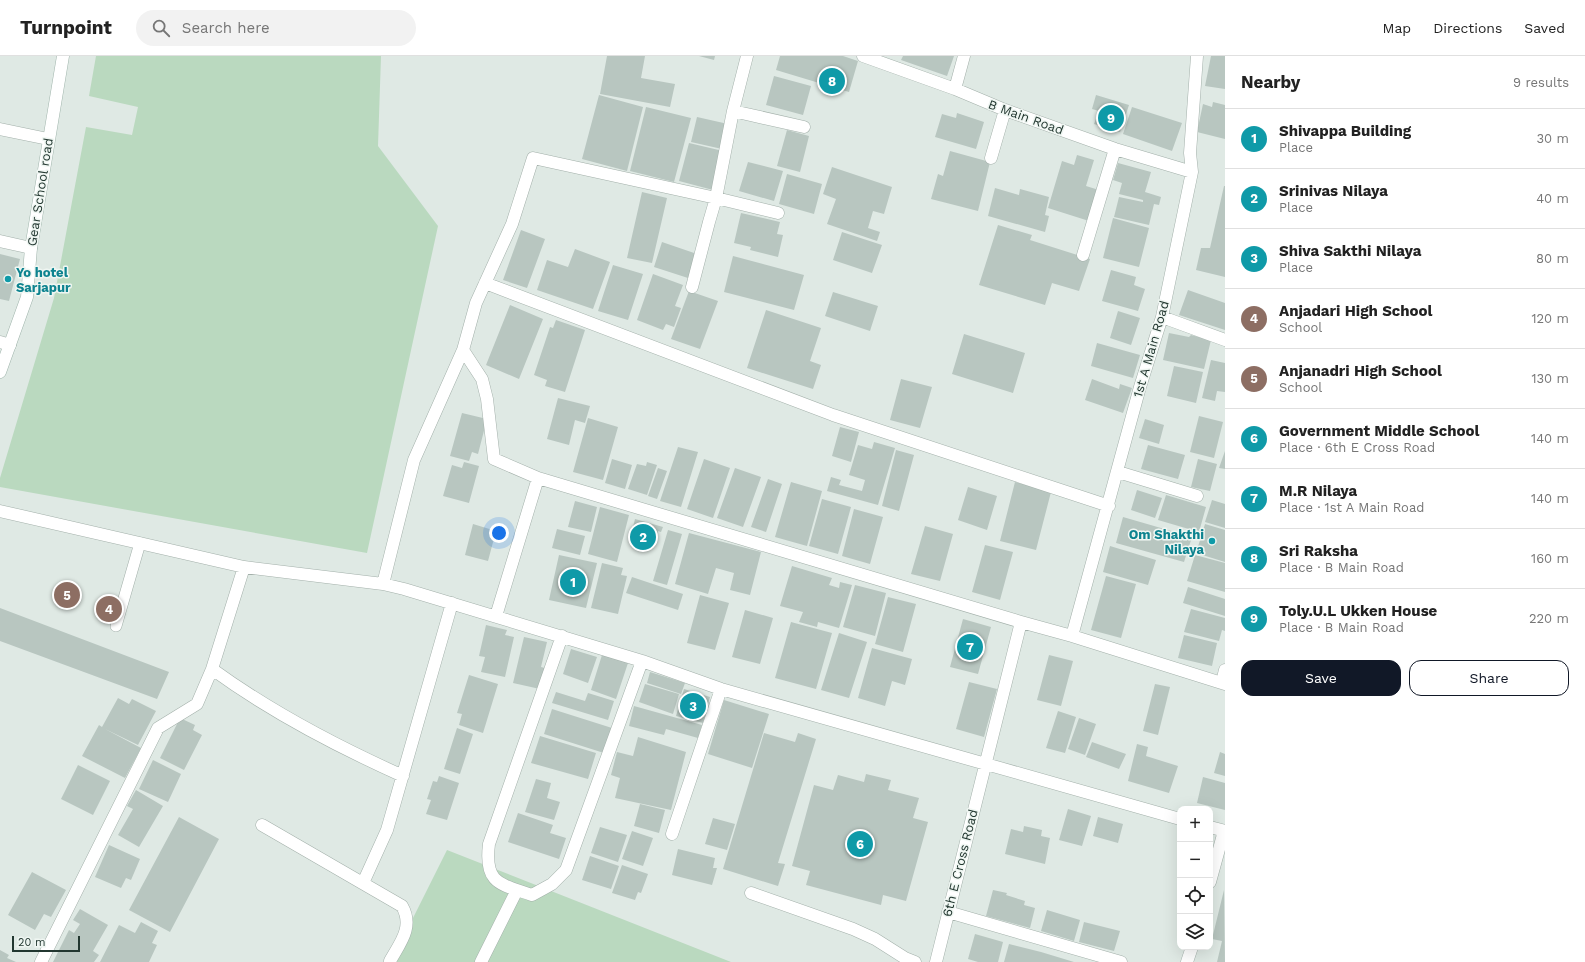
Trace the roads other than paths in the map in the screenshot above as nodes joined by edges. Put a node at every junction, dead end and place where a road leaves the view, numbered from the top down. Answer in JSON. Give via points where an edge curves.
{"nodes":[{"id":1,"x":63,"y":56,"type":"edge"},
{"id":2,"x":747,"y":56,"type":"edge"},
{"id":3,"x":863,"y":56,"type":"edge"},
{"id":4,"x":964,"y":56,"type":"edge"},
{"id":5,"x":1197,"y":56,"type":"edge"},
{"id":6,"x":954,"y":89,"type":"junction"},
{"id":7,"x":1005,"y":110,"type":"junction"},
{"id":8,"x":733,"y":111,"type":"junction"},
{"id":9,"x":804,"y":128,"type":"dead end"},
{"id":10,"x":0,"y":129,"type":"edge"},
{"id":11,"x":48,"y":139,"type":"junction"},
{"id":12,"x":1115,"y":149,"type":"junction"},
{"id":13,"x":991,"y":158,"type":"dead end"},
{"id":14,"x":1192,"y":172,"type":"junction"},
{"id":15,"x":716,"y":198,"type":"junction"},
{"id":16,"x":778,"y":213,"type":"dead end"},
{"id":17,"x":0,"y":241,"type":"edge"},
{"id":18,"x":31,"y":248,"type":"junction"},
{"id":19,"x":1083,"y":255,"type":"dead end"},
{"id":20,"x":485,"y":283,"type":"junction"},
{"id":21,"x":692,"y":287,"type":"dead end"},
{"id":22,"x":1162,"y":317,"type":"junction"},
{"id":23,"x":1225,"y":340,"type":"edge"},
{"id":24,"x":5,"y":344,"type":"edge"},
{"id":25,"x":463,"y":350,"type":"junction"},
{"id":26,"x":0,"y":372,"type":"edge"},
{"id":27,"x":1118,"y":472,"type":"junction"},
{"id":28,"x":538,"y":478,"type":"junction"},
{"id":29,"x":1197,"y":496,"type":"dead end"},
{"id":30,"x":1109,"y":506,"type":"junction"},
{"id":31,"x":0,"y":511,"type":"edge"},
{"id":32,"x":140,"y":543,"type":"junction"},
{"id":33,"x":244,"y":567,"type":"junction"},
{"id":34,"x":383,"y":584,"type":"junction"},
{"id":35,"x":452,"y":603,"type":"junction"},
{"id":36,"x":496,"y":616,"type":"junction"},
{"id":37,"x":1021,"y":622,"type":"junction"},
{"id":38,"x":116,"y":626,"type":"dead end"},
{"id":39,"x":562,"y":636,"type":"junction"},
{"id":40,"x":1072,"y":636,"type":"junction"},
{"id":41,"x":642,"y":661,"type":"junction"},
{"id":42,"x":212,"y":669,"type":"junction"},
{"id":43,"x":1224,"y":679,"type":"edge"},
{"id":44,"x":720,"y":689,"type":"junction"},
{"id":45,"x":985,"y":764,"type":"junction"},
{"id":46,"x":403,"y":776,"type":"junction"},
{"id":47,"x":1177,"y":817,"type":"edge"},
{"id":48,"x":262,"y":825,"type":"dead end"},
{"id":49,"x":1213,"y":828,"type":"edge"},
{"id":50,"x":1225,"y":831,"type":"edge"},
{"id":51,"x":672,"y":834,"type":"dead end"},
{"id":52,"x":1211,"y":878,"type":"edge"},
{"id":53,"x":363,"y":883,"type":"junction"},
{"id":54,"x":517,"y":890,"type":"junction"},
{"id":55,"x":751,"y":893,"type":"dead end"},
{"id":56,"x":948,"y":912,"type":"junction"},
{"id":57,"x":1191,"y":950,"type":"edge"},
{"id":58,"x":390,"y":961,"type":"edge"},
{"id":59,"x":41,"y":962,"type":"edge"},
{"id":60,"x":481,"y":962,"type":"edge"},
{"id":61,"x":915,"y":962,"type":"edge"},
{"id":62,"x":936,"y":962,"type":"edge"},
{"id":63,"x":1121,"y":962,"type":"edge"},
{"id":64,"x":1187,"y":962,"type":"edge"}],
"edges":[{"from":1,"to":11,"type":"street","name":"Gear School road"},
{"from":2,"to":8,"type":"street"},
{"from":3,"to":6,"type":"street","name":"B Main Road"},
{"from":4,"to":6,"type":"street"},
{"from":5,"to":14,"type":"street","name":"1st A Main Road","via":[[1190,154]]},
{"from":6,"to":7,"type":"street","name":"B Main Road"},
{"from":7,"to":12,"type":"street","name":"B Main Road"},
{"from":7,"to":13,"type":"street"},
{"from":8,"to":9,"type":"street"},
{"from":8,"to":15,"type":"street"},
{"from":10,"to":11,"type":"street"},
{"from":11,"to":18,"type":"street","name":"Gear School road"},
{"from":12,"to":14,"type":"street","name":"B Main Road"},
{"from":12,"to":19,"type":"street"},
{"from":14,"to":22,"type":"street","name":"1st A Main Road"},
{"from":15,"to":16,"type":"street"},
{"from":15,"to":20,"type":"street","via":[[533,158],[512,224]]},
{"from":15,"to":21,"type":"street"},
{"from":17,"to":18,"type":"street"},
{"from":18,"to":24,"type":"street","name":"Gear School road","via":[[27,297]]},
{"from":20,"to":25,"type":"street","via":[[476,303]]},
{"from":20,"to":30,"type":"street","via":[[833,415]]},
{"from":22,"to":23,"type":"street"},
{"from":22,"to":27,"type":"street","name":"1st A Main Road","via":[[1140,387]]},
{"from":24,"to":26,"type":"street","name":"Gear School road"},
{"from":25,"to":28,"type":"street","via":[[482,379],[494,459]]},
{"from":25,"to":34,"type":"street","via":[[414,460]]},
{"from":27,"to":29,"type":"street"},
{"from":27,"to":30,"type":"street","name":"1st A Main Road"},
{"from":28,"to":36,"type":"street"},
{"from":28,"to":37,"type":"street"},
{"from":30,"to":40,"type":"street","name":"1st A Main Road"},
{"from":31,"to":32,"type":"street"},
{"from":32,"to":33,"type":"street"},
{"from":32,"to":38,"type":"lane"},
{"from":33,"to":34,"type":"street"},
{"from":33,"to":42,"type":"street"},
{"from":34,"to":35,"type":"street"},
{"from":35,"to":36,"type":"street"},
{"from":35,"to":46,"type":"street"},
{"from":36,"to":39,"type":"street"},
{"from":37,"to":40,"type":"street"},
{"from":37,"to":45,"type":"street","name":"6th E Cross Road"},
{"from":39,"to":41,"type":"street"},
{"from":39,"to":54,"type":"street","via":[[489,844],[490,875],[499,884]]},
{"from":40,"to":43,"type":"street"},
{"from":41,"to":44,"type":"street"},
{"from":41,"to":54,"type":"street","via":[[566,870],[552,884],[532,895]]},
{"from":42,"to":46,"type":"street","via":[[274,710],[360,757]]},
{"from":42,"to":59,"type":"street","via":[[197,704],[158,728]]},
{"from":44,"to":45,"type":"street"},
{"from":44,"to":51,"type":"street"},
{"from":45,"to":47,"type":"street"},
{"from":45,"to":56,"type":"street","name":"6th E Cross Road"},
{"from":46,"to":53,"type":"street","via":[[387,830]]},
{"from":48,"to":53,"type":"street"},
{"from":49,"to":50,"type":"street"},
{"from":50,"to":52,"type":"street"},
{"from":53,"to":58,"type":"street","via":[[402,906],[406,912],[406,933]]},
{"from":54,"to":60,"type":"street"},
{"from":55,"to":61,"type":"street","via":[[853,929]]},
{"from":56,"to":62,"type":"street","name":"6th E Cross Road"},
{"from":56,"to":63,"type":"street"},
{"from":57,"to":64,"type":"street"}]}
